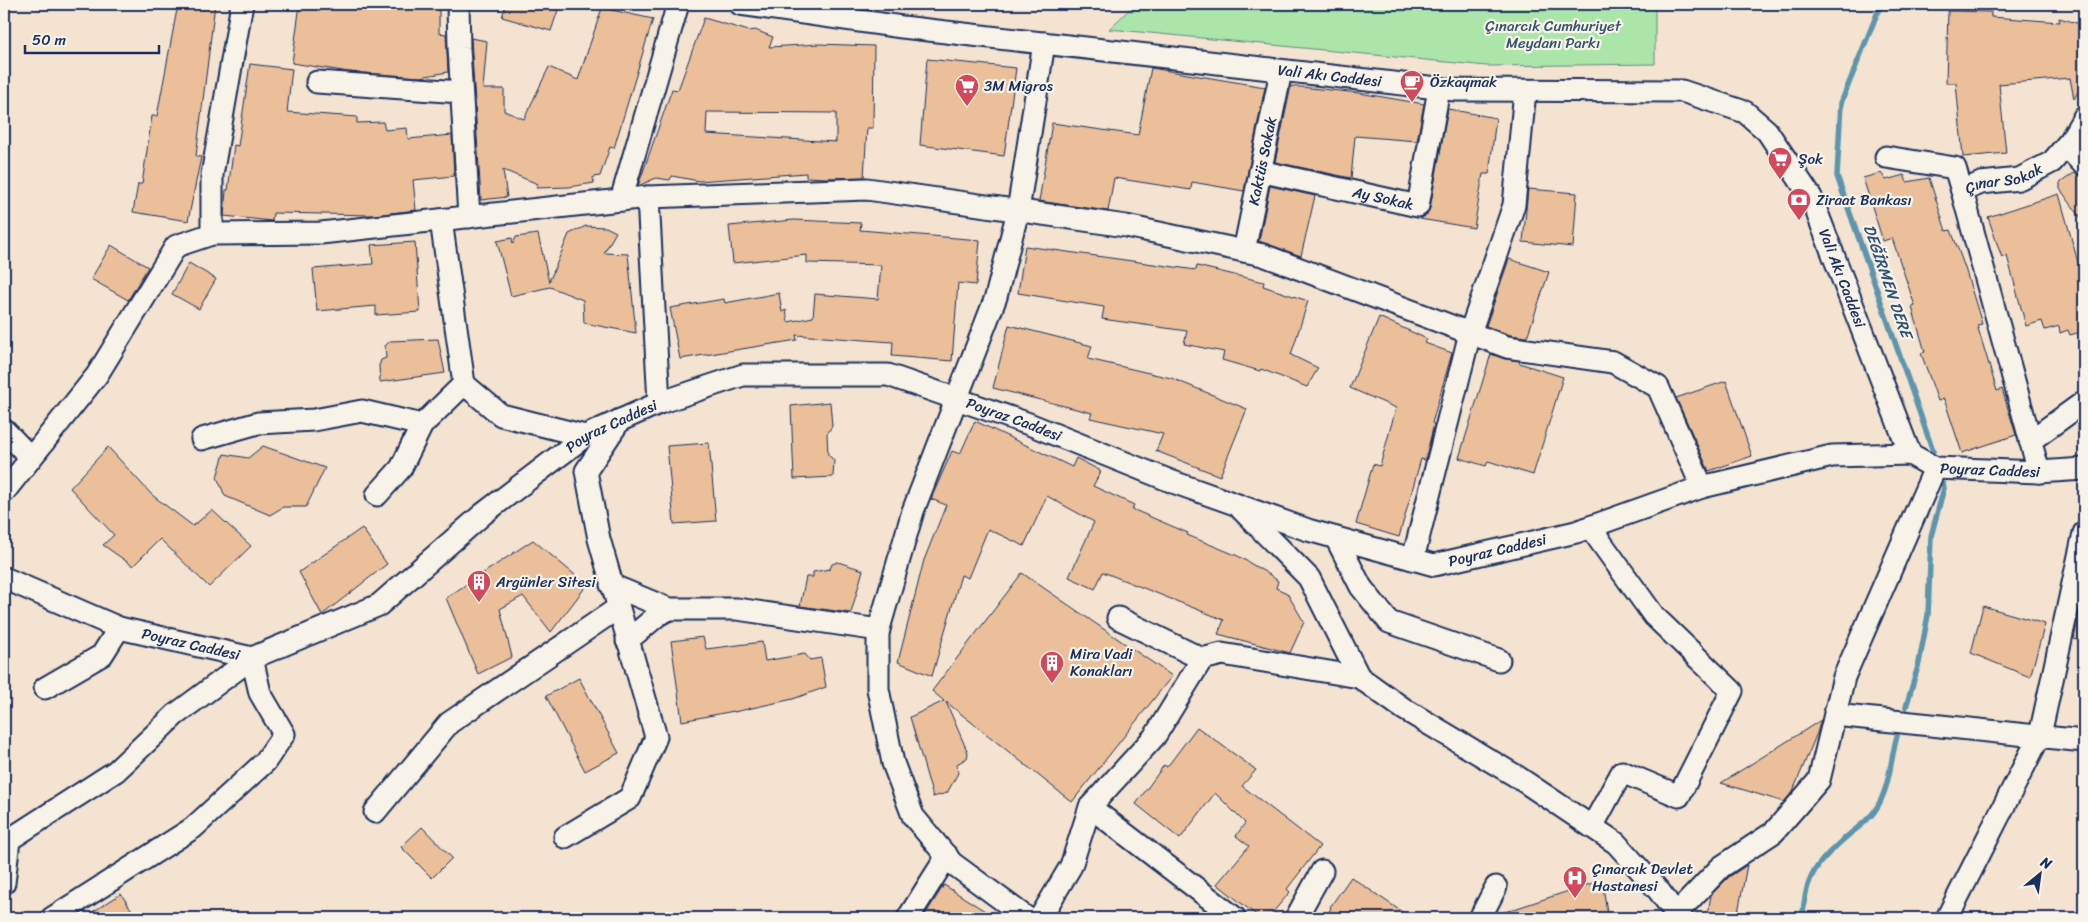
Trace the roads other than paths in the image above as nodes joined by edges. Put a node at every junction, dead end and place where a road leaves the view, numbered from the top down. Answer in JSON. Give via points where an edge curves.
{"nodes":[{"id":1,"x":242,"y":4,"type":"edge"},
{"id":2,"x":458,"y":4,"type":"edge"},
{"id":3,"x":678,"y":4,"type":"edge"},
{"id":4,"x":740,"y":4,"type":"edge"},
{"id":5,"x":1044,"y":44,"type":"junction"},
{"id":6,"x":1281,"y":71,"type":"junction"},
{"id":7,"x":317,"y":82,"type":"dead end"},
{"id":8,"x":1438,"y":89,"type":"junction"},
{"id":9,"x":1525,"y":90,"type":"junction"},
{"id":10,"x":461,"y":92,"type":"junction"},
{"id":11,"x":2084,"y":117,"type":"edge"},
{"id":12,"x":2066,"y":146,"type":"junction"},
{"id":13,"x":1886,"y":156,"type":"dead end"},
{"id":14,"x":2084,"y":165,"type":"edge"},
{"id":15,"x":1260,"y":171,"type":"junction"},
{"id":16,"x":1962,"y":191,"type":"junction"},
{"id":17,"x":648,"y":197,"type":"junction"},
{"id":18,"x":621,"y":200,"type":"junction"},
{"id":19,"x":1018,"y":211,"type":"junction"},
{"id":20,"x":469,"y":217,"type":"junction"},
{"id":21,"x":441,"y":220,"type":"junction"},
{"id":22,"x":212,"y":234,"type":"junction"},
{"id":23,"x":1244,"y":251,"type":"junction"},
{"id":24,"x":1470,"y":333,"type":"junction"},
{"id":25,"x":464,"y":384,"type":"junction"},
{"id":26,"x":957,"y":399,"type":"junction"},
{"id":27,"x":2084,"y":402,"type":"edge"},
{"id":28,"x":659,"y":403,"type":"junction"},
{"id":29,"x":620,"y":420,"type":"junction"},
{"id":30,"x":422,"y":426,"type":"junction"},
{"id":31,"x":4,"y":430,"type":"edge"},
{"id":32,"x":585,"y":436,"type":"junction"},
{"id":33,"x":202,"y":439,"type":"dead end"},
{"id":34,"x":2030,"y":441,"type":"junction"},
{"id":35,"x":1910,"y":454,"type":"junction"},
{"id":36,"x":30,"y":457,"type":"junction"},
{"id":37,"x":1935,"y":468,"type":"junction"},
{"id":38,"x":2084,"y":469,"type":"edge"},
{"id":39,"x":2039,"y":472,"type":"junction"},
{"id":40,"x":1702,"y":487,"type":"junction"},
{"id":41,"x":4,"y":492,"type":"edge"},
{"id":42,"x":377,"y":495,"type":"dead end"},
{"id":43,"x":1235,"y":504,"type":"junction"},
{"id":44,"x":1590,"y":527,"type":"junction"},
{"id":45,"x":2084,"y":533,"type":"edge"},
{"id":46,"x":1336,"y":538,"type":"junction"},
{"id":47,"x":1413,"y":559,"type":"junction"},
{"id":48,"x":4,"y":578,"type":"edge"},
{"id":49,"x":611,"y":585,"type":"junction"},
{"id":50,"x":618,"y":608,"type":"junction"},
{"id":51,"x":670,"y":608,"type":"junction"},
{"id":52,"x":1118,"y":618,"type":"dead end"},
{"id":53,"x":119,"y":628,"type":"junction"},
{"id":54,"x":879,"y":630,"type":"junction"},
{"id":55,"x":627,"y":641,"type":"junction"},
{"id":56,"x":252,"y":658,"type":"junction"},
{"id":57,"x":1202,"y":658,"type":"junction"},
{"id":58,"x":1499,"y":660,"type":"dead end"},
{"id":59,"x":1359,"y":677,"type":"junction"},
{"id":60,"x":45,"y":688,"type":"dead end"},
{"id":61,"x":1835,"y":715,"type":"junction"},
{"id":62,"x":2040,"y":735,"type":"junction"},
{"id":63,"x":2084,"y":741,"type":"edge"},
{"id":64,"x":1090,"y":807,"type":"junction"},
{"id":65,"x":375,"y":812,"type":"dead end"},
{"id":66,"x":1592,"y":827,"type":"junction"},
{"id":67,"x":565,"y":837,"type":"dead end"},
{"id":68,"x":5,"y":841,"type":"edge"},
{"id":69,"x":946,"y":856,"type":"junction"},
{"id":70,"x":1322,"y":871,"type":"dead end"},
{"id":71,"x":4,"y":883,"type":"edge"},
{"id":72,"x":1496,"y":887,"type":"dead end"},
{"id":73,"x":1677,"y":916,"type":"edge"},
{"id":74,"x":52,"y":918,"type":"edge"},
{"id":75,"x":908,"y":918,"type":"edge"},
{"id":76,"x":1027,"y":918,"type":"edge"},
{"id":77,"x":1040,"y":918,"type":"edge"},
{"id":78,"x":1235,"y":918,"type":"edge"},
{"id":79,"x":1296,"y":918,"type":"edge"},
{"id":80,"x":1480,"y":918,"type":"edge"},
{"id":81,"x":1947,"y":918,"type":"edge"}],
"edges":[{"from":1,"to":22,"type":"street","via":[[212,175]]},
{"from":2,"to":10,"type":"street"},
{"from":3,"to":18,"type":"street"},
{"from":4,"to":5,"type":"street","name":"Vali Akı Caddesi"},
{"from":5,"to":6,"type":"street","name":"Vali Akı Caddesi"},
{"from":5,"to":19,"type":"street"},
{"from":6,"to":8,"type":"street","name":"Vali Akı Caddesi"},
{"from":6,"to":15,"type":"street","name":"Kaktüs Sokak"},
{"from":7,"to":10,"type":"street"},
{"from":8,"to":9,"type":"street","name":"Vali Akı Caddesi"},
{"from":8,"to":15,"type":"street","name":"Ay Sokak","via":[[1418,206]]},
{"from":9,"to":24,"type":"street","via":[[1514,205]]},
{"from":9,"to":35,"type":"street","name":"Vali Akı Caddesi","via":[[1682,91],[1745,112],[1767,131],[1811,197]]},
{"from":10,"to":20,"type":"street"},
{"from":11,"to":12,"type":"street","name":"Çınar Sokak"},
{"from":12,"to":14,"type":"street"},
{"from":12,"to":16,"type":"street","name":"Çınar Sokak","via":[[2052,162],[2020,179],[1981,183]]},
{"from":13,"to":16,"type":"street","name":"Çınar Sokak","via":[[1954,168]]},
{"from":15,"to":23,"type":"street","name":"Kaktüs Sokak"},
{"from":16,"to":34,"type":"street"},
{"from":17,"to":18,"type":"street"},
{"from":17,"to":19,"type":"street","via":[[867,189]]},
{"from":17,"to":28,"type":"street"},
{"from":18,"to":20,"type":"street"},
{"from":19,"to":23,"type":"street","via":[[1126,226]]},
{"from":19,"to":26,"type":"street","via":[[996,297]]},
{"from":20,"to":21,"type":"street"},
{"from":21,"to":22,"type":"street","via":[[321,233]]},
{"from":21,"to":25,"type":"street"},
{"from":22,"to":36,"type":"street","via":[[176,246],[97,375]]},
{"from":23,"to":24,"type":"street","via":[[1263,255]]},
{"from":24,"to":40,"type":"street","via":[[1507,347],[1613,362],[1658,388]]},
{"from":24,"to":47,"type":"street"},
{"from":25,"to":30,"type":"street"},
{"from":25,"to":32,"type":"street","via":[[501,415]]},
{"from":26,"to":28,"type":"street","name":"Poyraz Caddesi","via":[[888,375],[744,375]]},
{"from":26,"to":43,"type":"street","name":"Poyraz Caddesi"},
{"from":26,"to":54,"type":"street","via":[[913,510]]},
{"from":27,"to":34,"type":"street"},
{"from":28,"to":29,"type":"street","name":"Poyraz Caddesi"},
{"from":29,"to":32,"type":"street","name":"Poyraz Caddesi"},
{"from":29,"to":49,"type":"street","via":[[586,471],[598,539]]},
{"from":30,"to":33,"type":"street","via":[[362,411],[314,420],[258,423]]},
{"from":30,"to":42,"type":"street","via":[[401,468]]},
{"from":31,"to":36,"type":"street"},
{"from":32,"to":56,"type":"street","name":"Poyraz Caddesi","via":[[483,514],[379,605]]},
{"from":34,"to":39,"type":"street"},
{"from":35,"to":37,"type":"street","name":"Poyraz Caddesi"},
{"from":35,"to":40,"type":"street","name":"Poyraz Caddesi","via":[[1832,456]]},
{"from":36,"to":41,"type":"street"},
{"from":37,"to":39,"type":"street","name":"Poyraz Caddesi"},
{"from":37,"to":61,"type":"street","via":[[1844,677]]},
{"from":38,"to":39,"type":"street","name":"Poyraz Caddesi"},
{"from":40,"to":44,"type":"street","name":"Poyraz Caddesi"},
{"from":43,"to":46,"type":"street","name":"Poyraz Caddesi"},
{"from":43,"to":59,"type":"street","via":[[1309,578]]},
{"from":44,"to":47,"type":"street","name":"Poyraz Caddesi","via":[[1434,565]]},
{"from":44,"to":66,"type":"street","via":[[1654,616],[1732,691],[1679,796],[1622,772]]},
{"from":45,"to":62,"type":"street"},
{"from":46,"to":47,"type":"street","name":"Poyraz Caddesi"},
{"from":46,"to":58,"type":"street","via":[[1361,587],[1389,622]]},
{"from":48,"to":53,"type":"street","name":"Poyraz Caddesi"},
{"from":49,"to":50,"type":"street"},
{"from":49,"to":51,"type":"street"},
{"from":50,"to":55,"type":"street"},
{"from":50,"to":65,"type":"street","via":[[449,723]]},
{"from":51,"to":54,"type":"street","via":[[737,609]]},
{"from":51,"to":55,"type":"street"},
{"from":52,"to":57,"type":"street"},
{"from":53,"to":56,"type":"street","name":"Poyraz Caddesi"},
{"from":53,"to":60,"type":"street","via":[[102,655]]},
{"from":54,"to":69,"type":"street","via":[[878,688],[893,763],[913,816]]},
{"from":55,"to":67,"type":"street","via":[[656,738],[630,798]]},
{"from":56,"to":68,"type":"street","via":[[175,715],[116,771]]},
{"from":56,"to":74,"type":"street","via":[[260,693],[284,734],[265,762],[193,828]]},
{"from":57,"to":59,"type":"street","via":[[1222,654]]},
{"from":57,"to":64,"type":"street","via":[[1155,736]]},
{"from":59,"to":66,"type":"street","via":[[1404,709],[1516,776]]},
{"from":61,"to":62,"type":"street"},
{"from":61,"to":73,"type":"street","via":[[1819,780],[1774,832],[1721,867]]},
{"from":62,"to":63,"type":"street"},
{"from":62,"to":81,"type":"street"},
{"from":64,"to":77,"type":"street","via":[[1071,866]]},
{"from":64,"to":78,"type":"street"},
{"from":66,"to":73,"type":"street","via":[[1616,843]]},
{"from":68,"to":71,"type":"street"},
{"from":69,"to":75,"type":"street"},
{"from":69,"to":76,"type":"street"},
{"from":70,"to":79,"type":"street"},
{"from":72,"to":80,"type":"street"}]}
